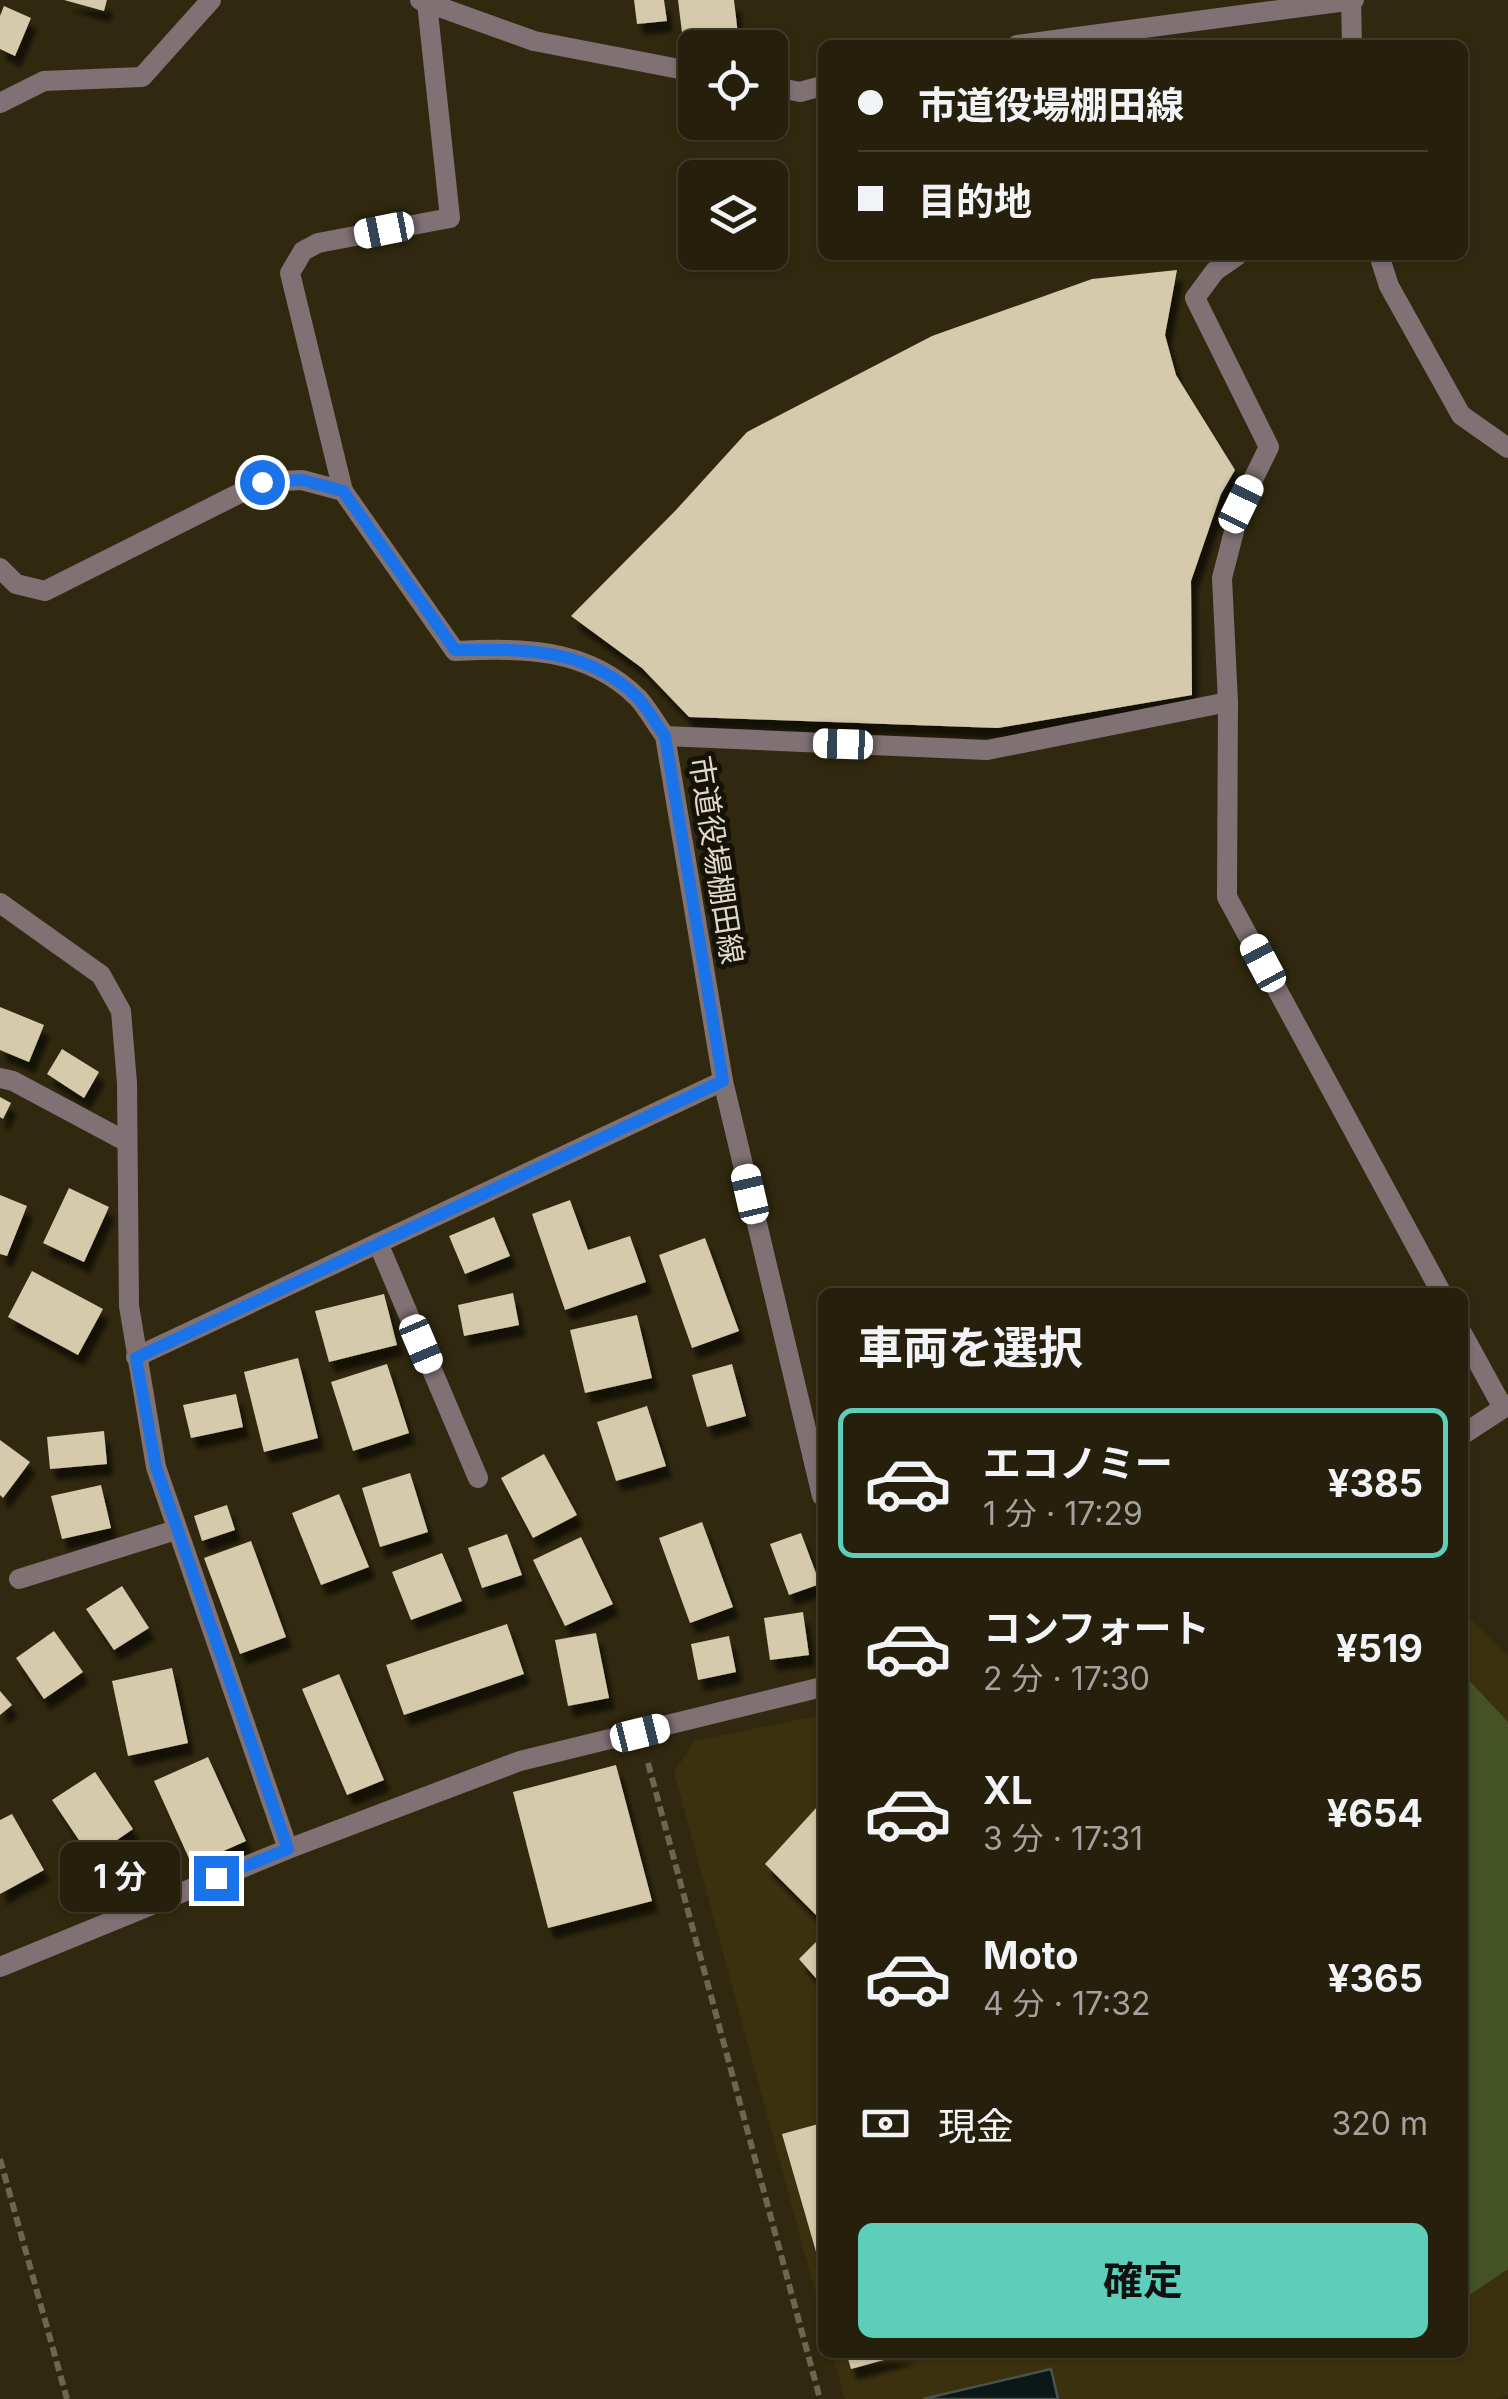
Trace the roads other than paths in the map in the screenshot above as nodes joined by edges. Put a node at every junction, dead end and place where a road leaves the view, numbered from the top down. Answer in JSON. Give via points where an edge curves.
{"nodes":[{"id":1,"x":210,"y":0,"type":"edge"},
{"id":2,"x":1352,"y":0,"type":"edge"},
{"id":3,"x":424,"y":2,"type":"edge"},
{"id":4,"x":1055,"y":40,"type":"edge"},
{"id":5,"x":1352,"y":40,"type":"edge"},
{"id":6,"x":678,"y":69,"type":"edge"},
{"id":7,"x":818,"y":87,"type":"edge"},
{"id":8,"x":788,"y":90,"type":"edge"},
{"id":9,"x":0,"y":105,"type":"edge"},
{"id":10,"x":1231,"y":260,"type":"edge"},
{"id":11,"x":1381,"y":260,"type":"edge"},
{"id":12,"x":1508,"y":448,"type":"edge"},
{"id":13,"x":343,"y":491,"type":"junction"},
{"id":14,"x":0,"y":568,"type":"edge"},
{"id":15,"x":1228,"y":702,"type":"junction"},
{"id":16,"x":665,"y":736,"type":"junction"},
{"id":17,"x":0,"y":903,"type":"edge"},
{"id":18,"x":0,"y":1078,"type":"edge"},
{"id":19,"x":723,"y":1081,"type":"junction"},
{"id":20,"x":127,"y":1142,"type":"junction"},
{"id":21,"x":378,"y":1243,"type":"junction"},
{"id":22,"x":1439,"y":1288,"type":"edge"},
{"id":23,"x":1468,"y":1342,"type":"edge"},
{"id":24,"x":136,"y":1358,"type":"junction"},
{"id":25,"x":1506,"y":1407,"type":"edge"},
{"id":26,"x":1468,"y":1432,"type":"edge"},
{"id":27,"x":478,"y":1478,"type":"dead end"},
{"id":28,"x":818,"y":1479,"type":"edge"},
{"id":29,"x":176,"y":1530,"type":"junction"},
{"id":30,"x":20,"y":1579,"type":"dead end"},
{"id":31,"x":818,"y":1688,"type":"edge"},
{"id":32,"x":288,"y":1849,"type":"junction"},
{"id":33,"x":0,"y":1967,"type":"edge"}],
"edges":[{"from":1,"to":9,"type":"street","via":[[142,76],[44,81]]},
{"from":2,"to":4,"type":"street"},
{"from":2,"to":5,"type":"street"},
{"from":3,"to":6,"type":"street","via":[[534,40]]},
{"from":3,"to":13,"type":"street","via":[[450,218],[318,243],[302,251],[290,273]]},
{"from":7,"to":8,"type":"street"},
{"from":10,"to":15,"type":"street","via":[[1195,298],[1268,447],[1241,504],[1222,578]]},
{"from":11,"to":12,"type":"street","via":[[1462,415]]},
{"from":13,"to":14,"type":"street","via":[[302,480],[262,482],[45,590],[16,584]]},
{"from":13,"to":16,"type":"street","name":"市道役場棚田線","via":[[455,650],[542,652],[592,663],[638,698]]},
{"from":15,"to":16,"type":"street","via":[[987,750]]},
{"from":15,"to":22,"type":"street","via":[[1228,897]]},
{"from":16,"to":19,"type":"street","name":"市道役場棚田線"},
{"from":17,"to":20,"type":"street","via":[[102,975],[121,1011]]},
{"from":18,"to":20,"type":"street"},
{"from":19,"to":21,"type":"street"},
{"from":19,"to":28,"type":"street","name":"市道役場棚田線"},
{"from":20,"to":24,"type":"street"},
{"from":21,"to":24,"type":"street"},
{"from":21,"to":27,"type":"street"},
{"from":23,"to":25,"type":"street"},
{"from":24,"to":29,"type":"street","via":[[156,1467]]},
{"from":25,"to":26,"type":"street"},
{"from":29,"to":30,"type":"street"},
{"from":29,"to":32,"type":"street"},
{"from":31,"to":32,"type":"street","via":[[520,1760]]},
{"from":32,"to":33,"type":"street"}]}
